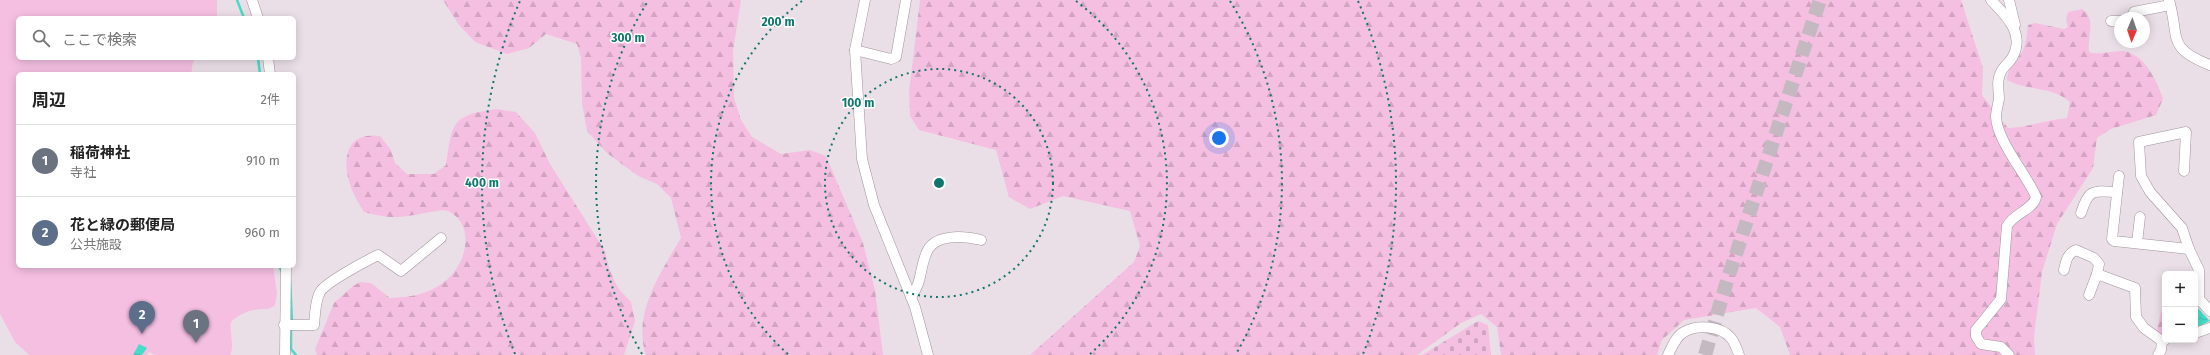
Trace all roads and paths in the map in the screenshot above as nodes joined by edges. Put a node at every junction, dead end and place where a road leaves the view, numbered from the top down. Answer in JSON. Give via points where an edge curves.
{"nodes":[{"id":1,"x":252,"y":0,"type":"edge"},
{"id":2,"x":865,"y":0,"type":"edge"},
{"id":3,"x":906,"y":0,"type":"edge"},
{"id":4,"x":1991,"y":0,"type":"edge"},
{"id":5,"x":2009,"y":0,"type":"edge"},
{"id":6,"x":2170,"y":2,"type":"edge"},
{"id":7,"x":2134,"y":12,"type":"edge"},
{"id":8,"x":257,"y":16,"type":"edge"},
{"id":9,"x":2015,"y":30,"type":"junction"},
{"id":10,"x":855,"y":50,"type":"junction"},
{"id":11,"x":268,"y":60,"type":"edge"},
{"id":12,"x":2210,"y":65,"type":"edge"},
{"id":13,"x":270,"y":72,"type":"edge"},
{"id":14,"x":2184,"y":172,"type":"dead end"},
{"id":15,"x":2119,"y":176,"type":"dead end"},
{"id":16,"x":2117,"y":192,"type":"junction"},
{"id":17,"x":2081,"y":213,"type":"dead end"},
{"id":18,"x":2140,"y":217,"type":"dead end"},
{"id":19,"x":441,"y":238,"type":"dead end"},
{"id":20,"x":981,"y":240,"type":"dead end"},
{"id":21,"x":2137,"y":243,"type":"junction"},
{"id":22,"x":2189,"y":249,"type":"junction"},
{"id":23,"x":286,"y":268,"type":"edge"},
{"id":24,"x":2064,"y":270,"type":"dead end"},
{"id":25,"x":2097,"y":274,"type":"junction"},
{"id":26,"x":2089,"y":295,"type":"dead end"},
{"id":27,"x":911,"y":297,"type":"junction"},
{"id":28,"x":2210,"y":311,"type":"edge"},
{"id":29,"x":284,"y":325,"type":"junction"},
{"id":30,"x":2210,"y":328,"type":"edge"},
{"id":31,"x":2198,"y":332,"type":"edge"},
{"id":32,"x":2162,"y":348,"type":"edge"},
{"id":33,"x":285,"y":355,"type":"edge"},
{"id":34,"x":928,"y":355,"type":"edge"},
{"id":35,"x":1668,"y":355,"type":"edge"},
{"id":36,"x":1739,"y":355,"type":"edge"},
{"id":37,"x":2009,"y":355,"type":"edge"}],
"edges":[{"from":1,"to":8,"type":"street"},
{"from":2,"to":10,"type":"street"},
{"from":3,"to":10,"type":"street","via":[[896,57],[891,59]]},
{"from":4,"to":9,"type":"street"},
{"from":5,"to":9,"type":"street","via":[[2015,19]]},
{"from":6,"to":7,"type":"street"},
{"from":6,"to":12,"type":"street","via":[[2174,31],[2181,50],[2190,57]]},
{"from":9,"to":37,"type":"street","via":[[2018,42],[2016,49],[2000,72],[1996,118],[2009,151],[2036,199],[2032,205],[2011,219],[2007,226],[2001,299],[1994,310],[1978,325],[1976,336],[1981,344],[2001,348]]},
{"from":10,"to":27,"type":"street","via":[[865,176]]},
{"from":11,"to":13,"type":"street"},
{"from":14,"to":22,"type":"street","via":[[2186,132],[2139,142],[2144,185],[2182,228]]},
{"from":15,"to":16,"type":"street"},
{"from":16,"to":17,"type":"street","via":[[2092,192],[2086,196]]},
{"from":16,"to":21,"type":"street","via":[[2112,239]]},
{"from":18,"to":21,"type":"street"},
{"from":19,"to":29,"type":"street","via":[[402,272],[378,255],[322,288],[318,296],[314,326]]},
{"from":20,"to":27,"type":"street","via":[[948,238],[931,245],[924,259],[919,286]]},
{"from":21,"to":22,"type":"street"},
{"from":22,"to":28,"type":"street","via":[[2199,270],[2199,299]]},
{"from":23,"to":29,"type":"street"},
{"from":24,"to":25,"type":"street","via":[[2067,258],[2076,250],[2094,258],[2099,264]]},
{"from":25,"to":26,"type":"street"},
{"from":25,"to":32,"type":"street","via":[[2135,288],[2136,317]]},
{"from":27,"to":34,"type":"street"},
{"from":29,"to":33,"type":"street"},
{"from":30,"to":31,"type":"street"},
{"from":35,"to":36,"type":"street","via":[[1683,332],[1696,327],[1723,331],[1731,338]]}]}
